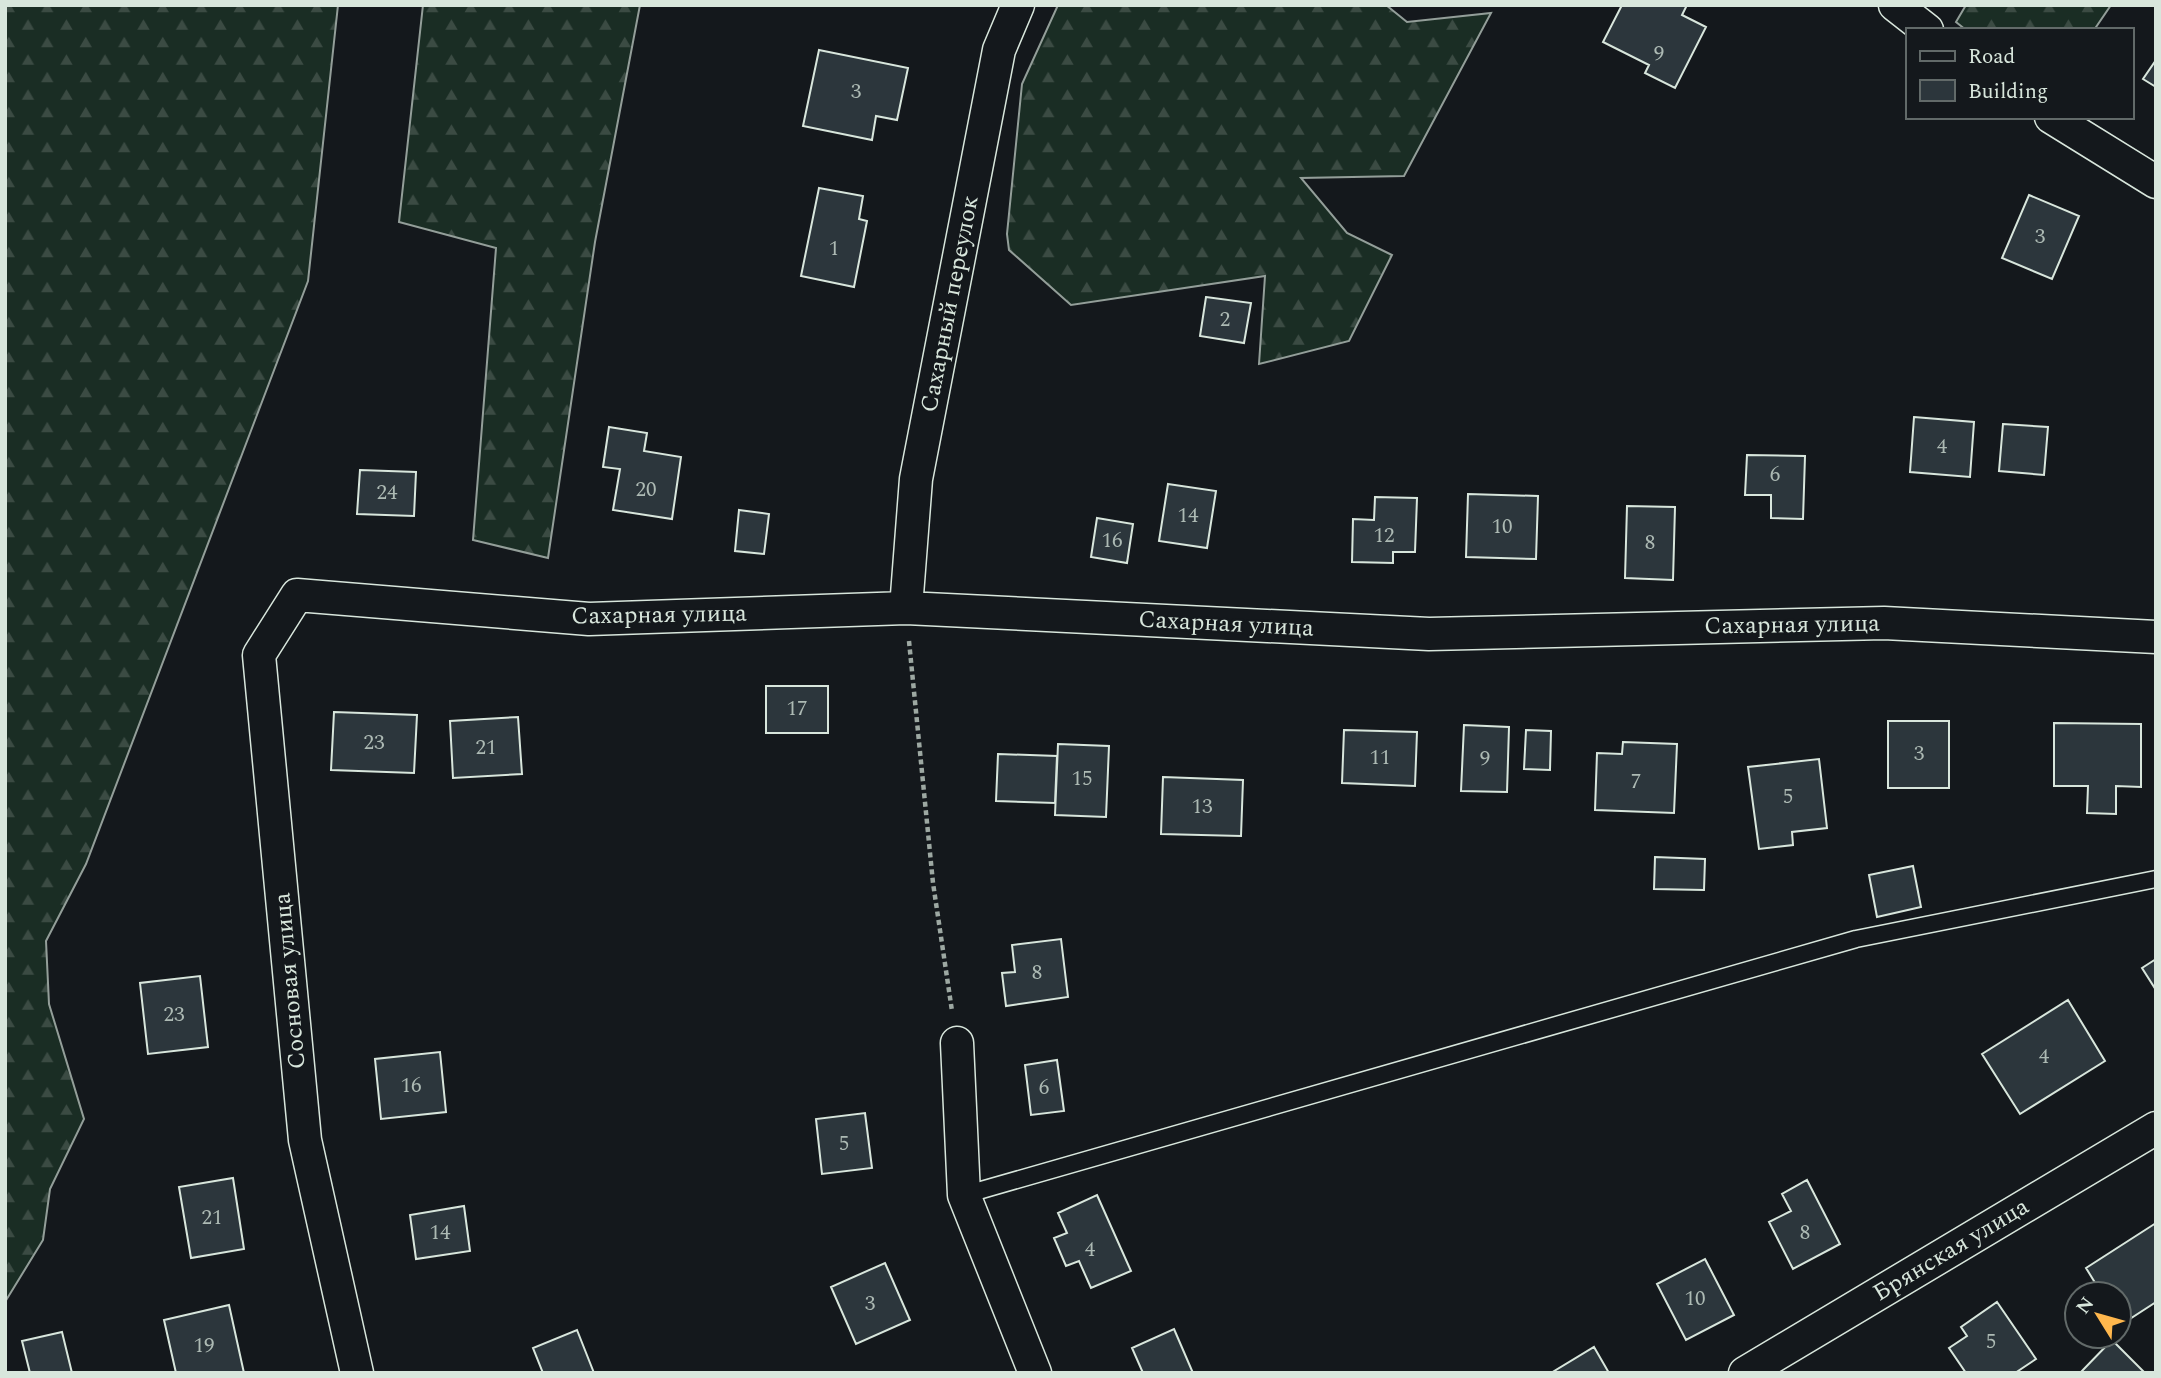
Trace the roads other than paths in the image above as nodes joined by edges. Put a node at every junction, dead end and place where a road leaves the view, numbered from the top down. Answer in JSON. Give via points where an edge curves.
{"nodes":[{"id":1,"x":1018,"y":5,"type":"edge"},
{"id":2,"x":1895,"y":5,"type":"edge"},
{"id":3,"x":1924,"y":28,"type":"edge"},
{"id":4,"x":2054,"y":119,"type":"edge"},
{"id":5,"x":2156,"y":182,"type":"edge"},
{"id":6,"x":297,"y":595,"type":"joint"},
{"id":7,"x":906,"y":608,"type":"junction"},
{"id":8,"x":2156,"y":637,"type":"edge"},
{"id":9,"x":2156,"y":879,"type":"edge"},
{"id":10,"x":957,"y":1043,"type":"road end"},
{"id":11,"x":2156,"y":1128,"type":"edge"},
{"id":12,"x":964,"y":1195,"type":"junction"},
{"id":13,"x":357,"y":1373,"type":"edge"},
{"id":14,"x":1035,"y":1373,"type":"edge"},
{"id":15,"x":1745,"y":1373,"type":"edge"}],
"edges":[{"from":1,"to":7,"type":"street","name":"Сахарный переулок","via":[[999,50],[916,479]]},
{"from":2,"to":3,"type":"street"},
{"from":4,"to":5,"type":"street"},
{"from":6,"to":7,"type":"street","name":"Сахарная улица","via":[[589,619]]},
{"from":6,"to":13,"type":"street","name":"Сосновая улица","via":[[259,655],[305,1140]]},
{"from":7,"to":8,"type":"street","name":"Сахарная улица","via":[[1429,634],[1884,623]]},
{"from":9,"to":12,"type":"lane","via":[[1856,939]]},
{"from":10,"to":12,"type":"street"},
{"from":11,"to":15,"type":"street","name":"Брянская улица"},
{"from":12,"to":14,"type":"street"}]}
